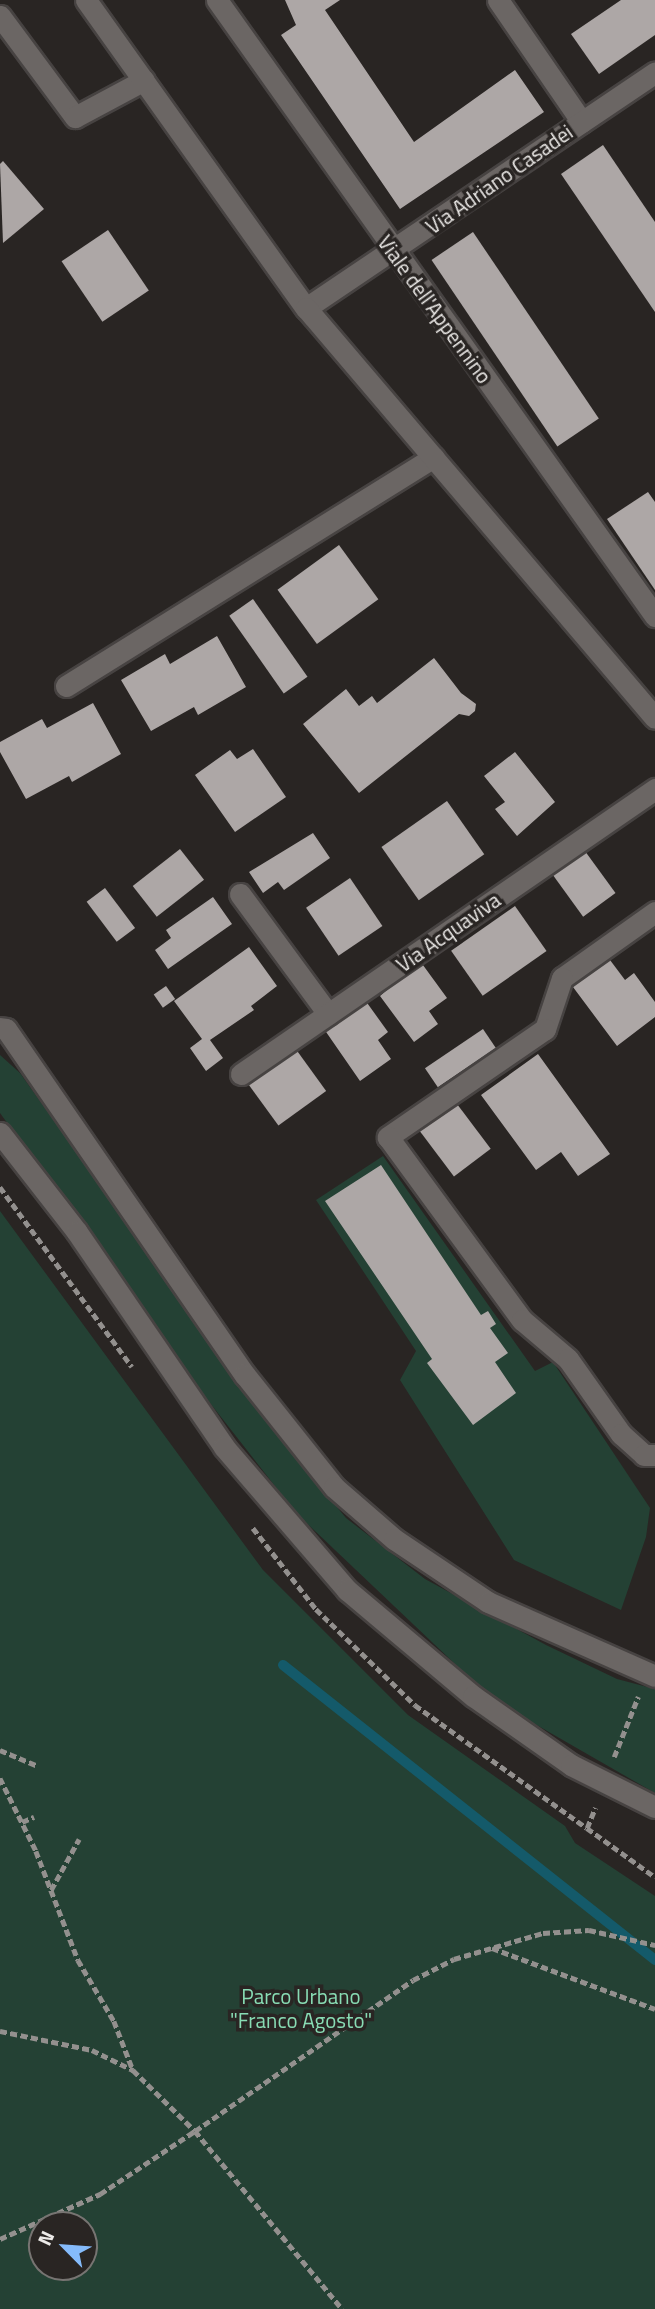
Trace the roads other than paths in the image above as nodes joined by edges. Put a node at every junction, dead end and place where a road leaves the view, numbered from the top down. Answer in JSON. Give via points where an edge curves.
{"nodes":[{"id":1,"x":86,"y":0,"type":"edge"},
{"id":2,"x":217,"y":0,"type":"edge"},
{"id":3,"x":498,"y":0,"type":"edge"},
{"id":4,"x":0,"y":16,"type":"edge"},
{"id":5,"x":655,"y":73,"type":"edge"},
{"id":6,"x":144,"y":80,"type":"junction"},
{"id":7,"x":582,"y":122,"type":"junction"},
{"id":8,"x":394,"y":252,"type":"junction"},
{"id":9,"x":306,"y":307,"type":"junction"},
{"id":10,"x":434,"y":457,"type":"junction"},
{"id":11,"x":655,"y":616,"type":"edge"},
{"id":12,"x":66,"y":686,"type":"dead end"},
{"id":13,"x":655,"y":718,"type":"edge"},
{"id":14,"x":655,"y":789,"type":"edge"},
{"id":15,"x":240,"y":894,"type":"dead end"},
{"id":16,"x":655,"y":912,"type":"edge"},
{"id":17,"x":328,"y":1014,"type":"junction"},
{"id":18,"x":0,"y":1028,"type":"edge"},
{"id":19,"x":241,"y":1074,"type":"dead end"},
{"id":20,"x":0,"y":1133,"type":"edge"},
{"id":21,"x":655,"y":1455,"type":"edge"},
{"id":22,"x":655,"y":1676,"type":"edge"},
{"id":23,"x":655,"y":1807,"type":"edge"}],
"edges":[{"from":1,"to":6,"type":"street"},
{"from":2,"to":8,"type":"street","name":"Viale dell'Appennino"},
{"from":3,"to":7,"type":"street"},
{"from":4,"to":6,"type":"street","via":[[75,117]]},
{"from":5,"to":7,"type":"street","name":"Via Adriano Casadei"},
{"from":6,"to":9,"type":"street"},
{"from":7,"to":8,"type":"street","name":"Via Adriano Casadei"},
{"from":8,"to":9,"type":"street","name":"Via Adriano Casadei"},
{"from":8,"to":11,"type":"street","name":"Viale dell'Appennino"},
{"from":9,"to":10,"type":"street"},
{"from":10,"to":12,"type":"street"},
{"from":10,"to":13,"type":"street"},
{"from":14,"to":17,"type":"street","name":"Via Acquaviva"},
{"from":15,"to":17,"type":"street"},
{"from":16,"to":21,"type":"street","via":[[562,978],[545,1029],[388,1137],[522,1320],[568,1359],[621,1434],[644,1455]]},
{"from":17,"to":19,"type":"street","name":"Via Acquaviva"},
{"from":18,"to":22,"type":"street","via":[[6,1029],[245,1375],[334,1487],[394,1539],[488,1602]]},
{"from":20,"to":23,"type":"street","via":[[77,1232],[224,1447],[347,1590],[484,1704],[571,1765]]}]}
